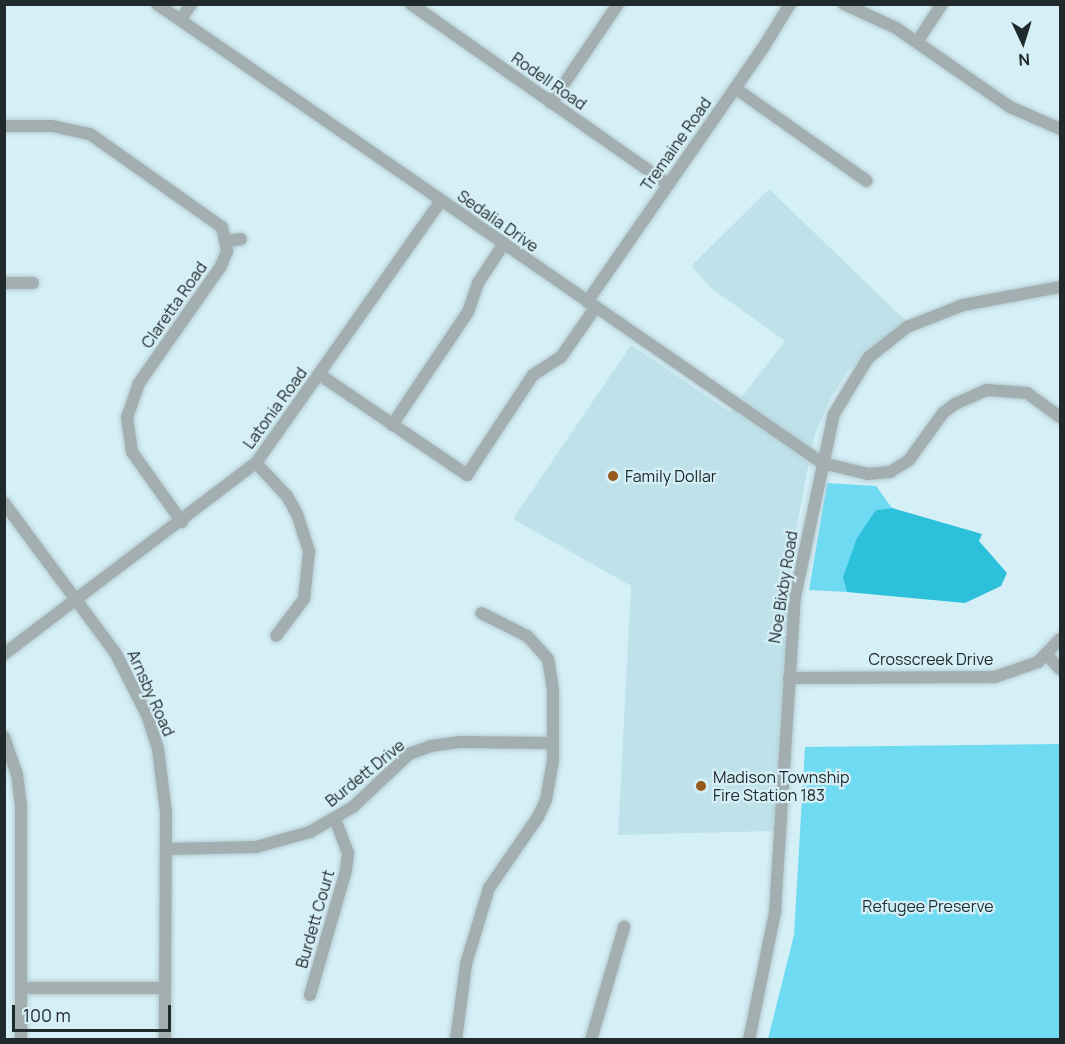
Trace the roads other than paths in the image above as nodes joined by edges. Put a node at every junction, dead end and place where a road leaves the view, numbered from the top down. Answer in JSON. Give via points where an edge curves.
{"nodes":[{"id":1,"x":157,"y":4,"type":"edge"},
{"id":2,"x":191,"y":4,"type":"edge"},
{"id":3,"x":411,"y":4,"type":"edge"},
{"id":4,"x":618,"y":4,"type":"edge"},
{"id":5,"x":790,"y":4,"type":"edge"},
{"id":6,"x":844,"y":4,"type":"edge"},
{"id":7,"x":942,"y":4,"type":"edge"},
{"id":8,"x":181,"y":20,"type":"junction"},
{"id":9,"x":917,"y":42,"type":"junction"},
{"id":10,"x":735,"y":88,"type":"junction"},
{"id":11,"x":551,"y":103,"type":"junction"},
{"id":12,"x":4,"y":126,"type":"edge"},
{"id":13,"x":1060,"y":129,"type":"edge"},
{"id":14,"x":867,"y":181,"type":"dead end"},
{"id":15,"x":668,"y":184,"type":"junction"},
{"id":16,"x":441,"y":201,"type":"junction"},
{"id":17,"x":241,"y":239,"type":"dead end"},
{"id":18,"x":227,"y":241,"type":"junction"},
{"id":19,"x":503,"y":245,"type":"junction"},
{"id":20,"x":4,"y":283,"type":"edge"},
{"id":21,"x":33,"y":283,"type":"dead end"},
{"id":22,"x":1060,"y":287,"type":"edge"},
{"id":23,"x":591,"y":305,"type":"junction"},
{"id":24,"x":320,"y":375,"type":"junction"},
{"id":25,"x":1060,"y":417,"type":"edge"},
{"id":26,"x":392,"y":425,"type":"junction"},
{"id":27,"x":256,"y":462,"type":"junction"},
{"id":28,"x":822,"y":463,"type":"junction"},
{"id":29,"x":4,"y":503,"type":"edge"},
{"id":30,"x":182,"y":522,"type":"junction"},
{"id":31,"x":77,"y":600,"type":"junction"},
{"id":32,"x":481,"y":613,"type":"dead end"},
{"id":33,"x":276,"y":636,"type":"dead end"},
{"id":34,"x":1060,"y":639,"type":"edge"},
{"id":35,"x":4,"y":654,"type":"edge"},
{"id":36,"x":1047,"y":655,"type":"junction"},
{"id":37,"x":1060,"y":669,"type":"edge"},
{"id":38,"x":789,"y":678,"type":"junction"},
{"id":39,"x":4,"y":737,"type":"edge"},
{"id":40,"x":553,"y":743,"type":"junction"},
{"id":41,"x":335,"y":819,"type":"junction"},
{"id":42,"x":166,"y":849,"type":"junction"},
{"id":43,"x":624,"y":927,"type":"dead end"},
{"id":44,"x":21,"y":988,"type":"junction"},
{"id":45,"x":165,"y":988,"type":"junction"},
{"id":46,"x":310,"y":995,"type":"dead end"},
{"id":47,"x":21,"y":1040,"type":"edge"},
{"id":48,"x":165,"y":1040,"type":"edge"},
{"id":49,"x":456,"y":1040,"type":"edge"},
{"id":50,"x":591,"y":1040,"type":"edge"},
{"id":51,"x":749,"y":1040,"type":"edge"}],
"edges":[{"from":1,"to":8,"type":"street","name":"Sedalia Drive"},
{"from":2,"to":8,"type":"street"},
{"from":3,"to":11,"type":"street","name":"Rodell Road"},
{"from":4,"to":11,"type":"street"},
{"from":5,"to":10,"type":"street","name":"Tremaine Road"},
{"from":6,"to":9,"type":"street"},
{"from":7,"to":9,"type":"street"},
{"from":8,"to":16,"type":"street","name":"Sedalia Drive"},
{"from":9,"to":13,"type":"street","via":[[1010,107]]},
{"from":10,"to":14,"type":"street"},
{"from":10,"to":15,"type":"street","name":"Tremaine Road"},
{"from":11,"to":15,"type":"street","name":"Rodell Road"},
{"from":12,"to":18,"type":"street","via":[[73,129],[104,141],[217,220]]},
{"from":15,"to":23,"type":"street","name":"Tremaine Road"},
{"from":16,"to":19,"type":"street","name":"Sedalia Drive"},
{"from":16,"to":24,"type":"street","name":"Latonia Road"},
{"from":17,"to":18,"type":"street"},
{"from":18,"to":30,"type":"street","name":"Claretta Road","via":[[221,266],[139,384],[127,417],[132,452]]},
{"from":19,"to":23,"type":"street","name":"Sedalia Drive"},
{"from":19,"to":26,"type":"street","via":[[478,282],[468,312]]},
{"from":20,"to":21,"type":"street"},
{"from":22,"to":28,"type":"street","name":"Noe Bixby Road","via":[[963,305],[900,331],[868,358],[846,388],[830,426]]},
{"from":23,"to":26,"type":"street","name":"Tremaine Road","via":[[561,357],[533,375],[467,475]]},
{"from":23,"to":28,"type":"street","name":"Sedalia Drive"},
{"from":24,"to":26,"type":"street"},
{"from":24,"to":27,"type":"street","name":"Latonia Road"},
{"from":25,"to":28,"type":"street","via":[[1027,393],[987,390],[943,413],[909,460],[890,471],[868,474]]},
{"from":27,"to":30,"type":"street","name":"Latonia Road"},
{"from":27,"to":33,"type":"street","via":[[292,505],[309,552],[304,599]]},
{"from":28,"to":38,"type":"street","name":"Noe Bixby Road","via":[[795,597]]},
{"from":29,"to":31,"type":"street","name":"Arnsby Road"},
{"from":30,"to":31,"type":"street","name":"Latonia Road"},
{"from":31,"to":35,"type":"street","name":"Latonia Road"},
{"from":31,"to":42,"type":"street","name":"Arnsby Road","via":[[116,654],[147,715],[162,773]]},
{"from":32,"to":40,"type":"street","via":[[528,636],[548,659],[553,674]]},
{"from":34,"to":36,"type":"street","name":"Crosscreek Drive"},
{"from":36,"to":37,"type":"street"},
{"from":36,"to":38,"type":"street","name":"Crosscreek Drive","via":[[1023,670],[995,676]]},
{"from":38,"to":51,"type":"street","name":"Noe Bixby Road","via":[[775,912]]},
{"from":39,"to":44,"type":"street","via":[[17,774],[21,806]]},
{"from":40,"to":41,"type":"street","name":"Burdett Drive","via":[[459,742],[431,746],[409,754]]},
{"from":40,"to":49,"type":"street","via":[[546,800],[489,888],[466,964]]},
{"from":41,"to":42,"type":"street","name":"Burdett Drive","via":[[310,832],[265,845]]},
{"from":41,"to":46,"type":"street","name":"Burdett Court","via":[[348,853],[346,870]]},
{"from":42,"to":45,"type":"street","name":"Arnsby Road"},
{"from":43,"to":50,"type":"street"},
{"from":44,"to":45,"type":"street"},
{"from":44,"to":47,"type":"street"},
{"from":45,"to":48,"type":"street","name":"Arnsby Road"}]}
